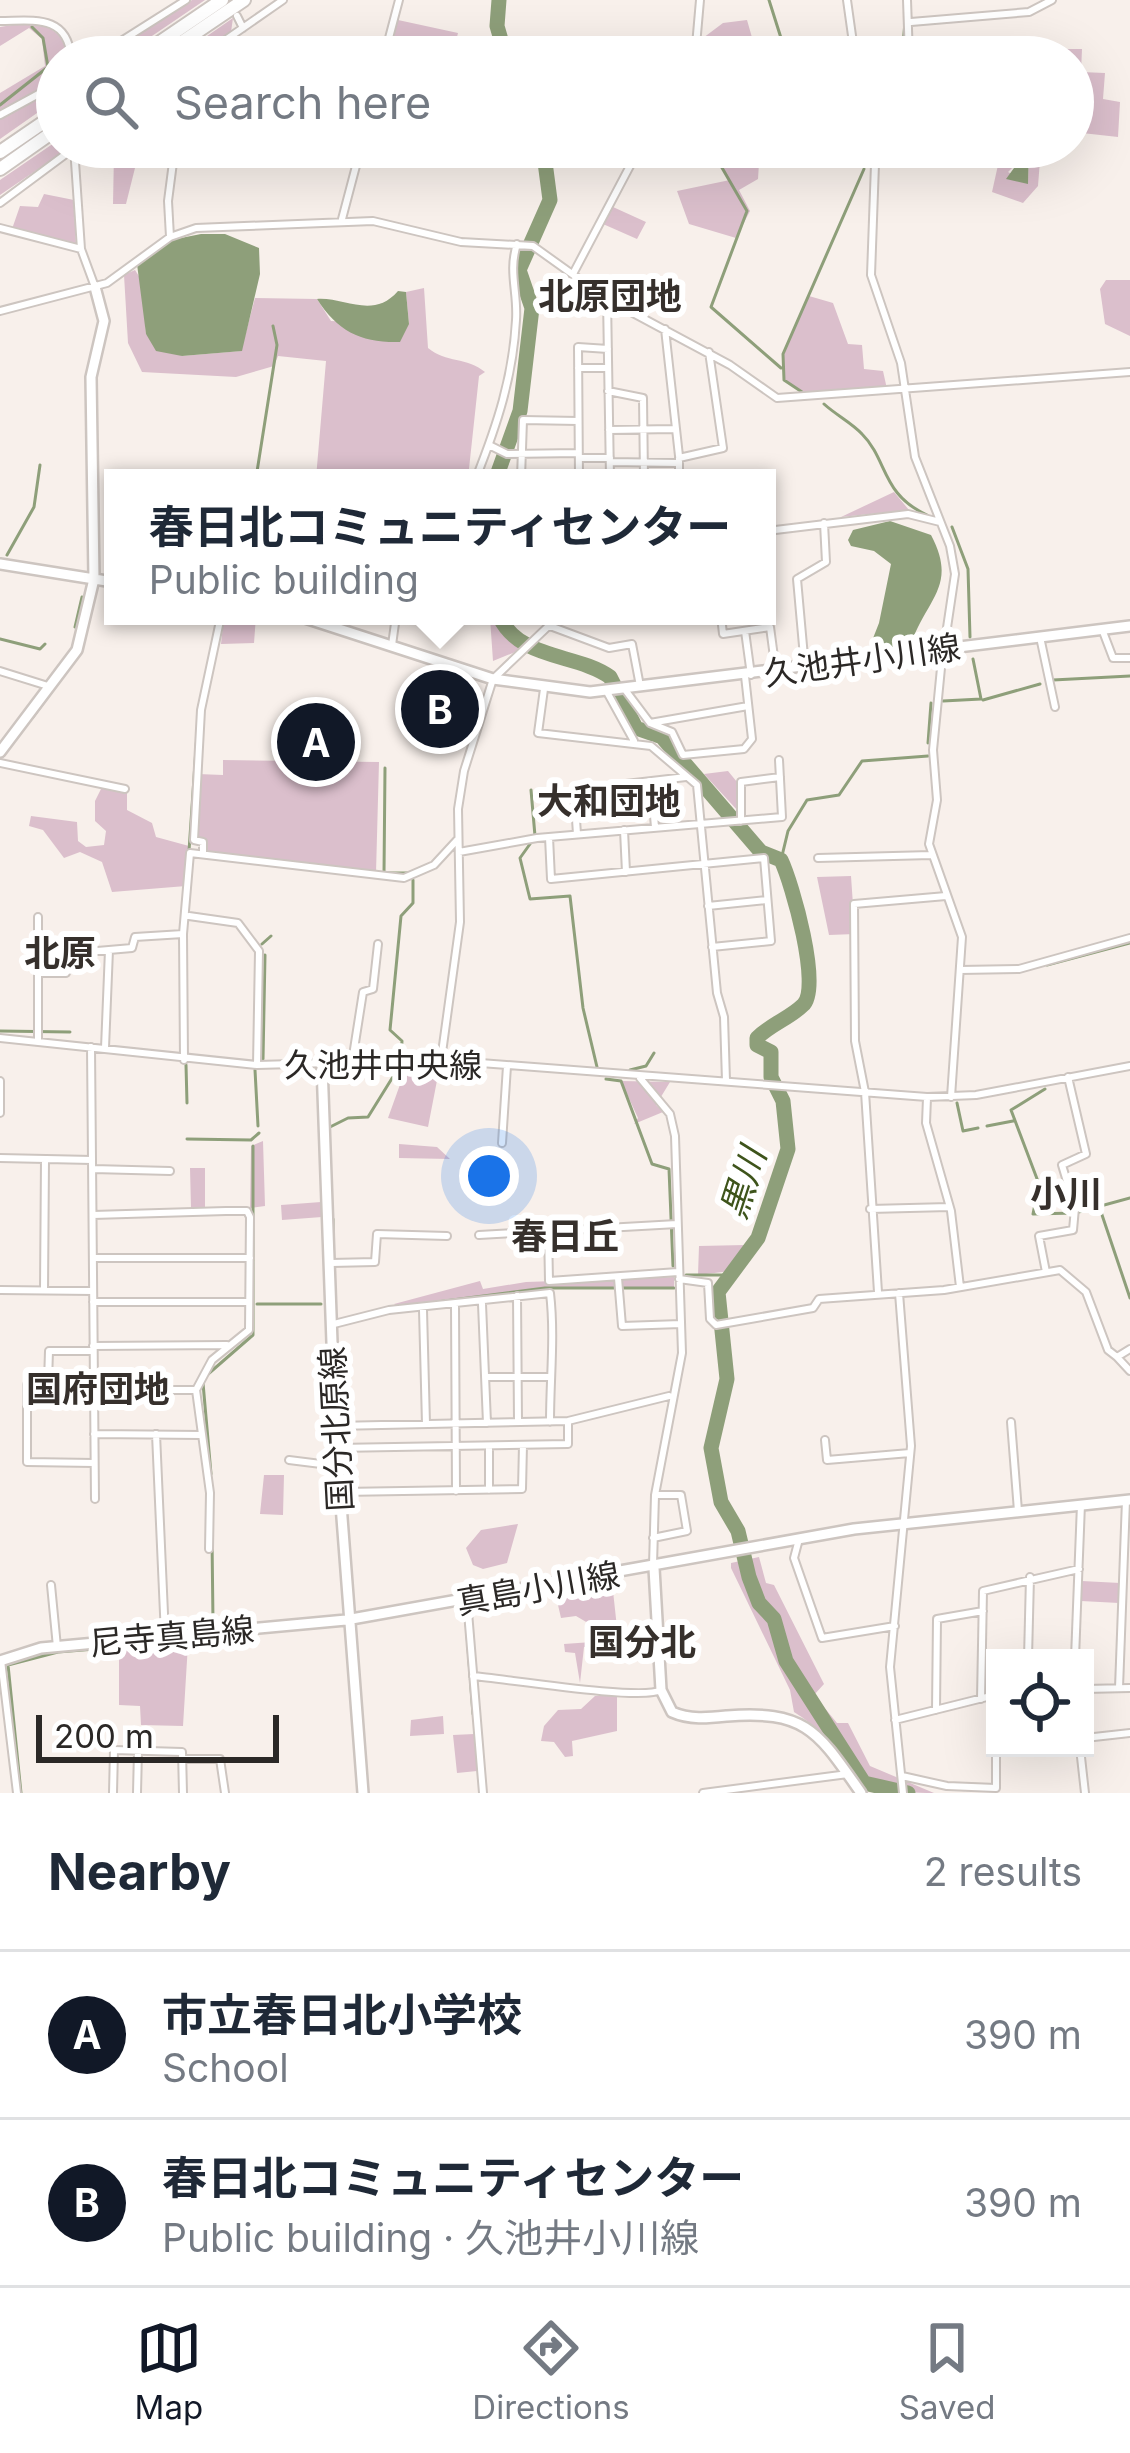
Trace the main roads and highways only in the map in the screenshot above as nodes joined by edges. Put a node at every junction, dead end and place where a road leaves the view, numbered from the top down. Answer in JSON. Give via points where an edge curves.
{"nodes":[{"id":1,"x":221,"y":0,"type":"edge"},
{"id":2,"x":244,"y":0,"type":"edge"},
{"id":3,"x":169,"y":36,"type":"edge"},
{"id":4,"x":191,"y":36,"type":"edge"},
{"id":5,"x":36,"y":127,"type":"edge"},
{"id":6,"x":36,"y":144,"type":"edge"},
{"id":7,"x":0,"y":152,"type":"edge"},
{"id":8,"x":0,"y":169,"type":"edge"}],
"edges":[{"from":1,"to":3,"type":"highway"},
{"from":2,"to":4,"type":"highway"},
{"from":5,"to":7,"type":"highway"},
{"from":6,"to":8,"type":"highway"}]}
